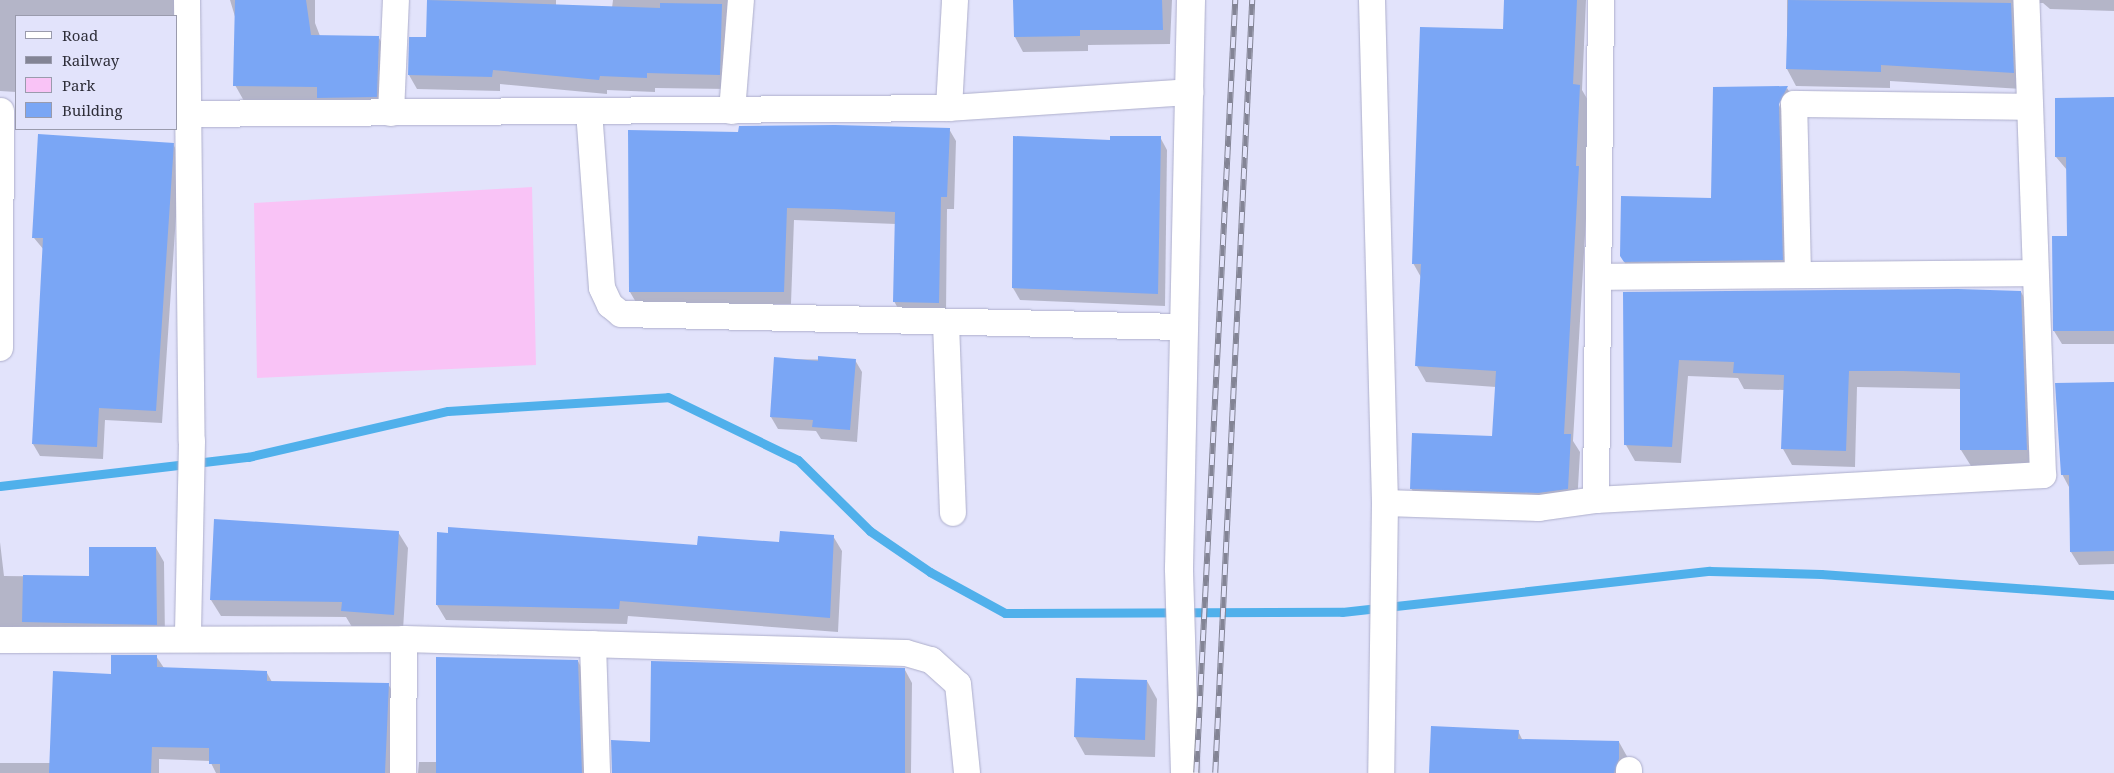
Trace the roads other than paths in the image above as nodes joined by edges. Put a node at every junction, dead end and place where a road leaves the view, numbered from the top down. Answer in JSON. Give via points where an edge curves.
{"nodes":[{"id":1,"x":187,"y":0,"type":"edge"},
{"id":2,"x":396,"y":0,"type":"edge"},
{"id":3,"x":741,"y":0,"type":"edge"},
{"id":4,"x":955,"y":0,"type":"edge"},
{"id":5,"x":1191,"y":0,"type":"edge"},
{"id":6,"x":1372,"y":0,"type":"edge"},
{"id":7,"x":1601,"y":0,"type":"edge"},
{"id":8,"x":2026,"y":0,"type":"edge"},
{"id":9,"x":1190,"y":92,"type":"junction"},
{"id":10,"x":2030,"y":107,"type":"junction"},
{"id":11,"x":949,"y":108,"type":"junction"},
{"id":12,"x":6,"y":111,"type":"edge"},
{"id":13,"x":589,"y":111,"type":"junction"},
{"id":14,"x":732,"y":111,"type":"junction"},
{"id":15,"x":390,"y":113,"type":"junction"},
{"id":16,"x":181,"y":115,"type":"edge"},
{"id":17,"x":2035,"y":273,"type":"junction"},
{"id":18,"x":1798,"y":274,"type":"junction"},
{"id":19,"x":1598,"y":277,"type":"junction"},
{"id":20,"x":946,"y":323,"type":"junction"},
{"id":21,"x":1182,"y":327,"type":"junction"},
{"id":22,"x":0,"y":348,"type":"edge"},
{"id":23,"x":1596,"y":500,"type":"junction"},
{"id":24,"x":1386,"y":503,"type":"junction"},
{"id":25,"x":953,"y":513,"type":"dead end"},
{"id":26,"x":188,"y":638,"type":"junction"},
{"id":27,"x":404,"y":639,"type":"junction"},
{"id":28,"x":0,"y":640,"type":"edge"},
{"id":29,"x":593,"y":644,"type":"junction"},
{"id":30,"x":403,"y":773,"type":"edge"},
{"id":31,"x":597,"y":773,"type":"edge"},
{"id":32,"x":967,"y":773,"type":"edge"},
{"id":33,"x":1185,"y":773,"type":"edge"},
{"id":34,"x":1381,"y":773,"type":"edge"}],
"edges":[{"from":1,"to":16,"type":"street"},
{"from":2,"to":15,"type":"street"},
{"from":3,"to":14,"type":"street"},
{"from":4,"to":11,"type":"street"},
{"from":5,"to":9,"type":"street"},
{"from":6,"to":24,"type":"street"},
{"from":7,"to":19,"type":"street"},
{"from":8,"to":10,"type":"street"},
{"from":9,"to":11,"type":"street"},
{"from":9,"to":21,"type":"street"},
{"from":10,"to":17,"type":"street"},
{"from":10,"to":18,"type":"street","via":[[1794,104]]},
{"from":11,"to":14,"type":"street"},
{"from":12,"to":22,"type":"street"},
{"from":13,"to":14,"type":"street"},
{"from":13,"to":15,"type":"street"},
{"from":13,"to":20,"type":"street","via":[[602,288],[610,305],[621,314]]},
{"from":15,"to":16,"type":"street"},
{"from":16,"to":26,"type":"street","via":[[192,441]]},
{"from":17,"to":18,"type":"street"},
{"from":17,"to":23,"type":"street","via":[[2043,475]]},
{"from":18,"to":19,"type":"street"},
{"from":19,"to":23,"type":"street"},
{"from":20,"to":21,"type":"street"},
{"from":20,"to":25,"type":"street"},
{"from":21,"to":33,"type":"street","via":[[1179,568]]},
{"from":23,"to":24,"type":"street","via":[[1539,508]]},
{"from":24,"to":34,"type":"street"},
{"from":26,"to":27,"type":"street"},
{"from":26,"to":28,"type":"street"},
{"from":27,"to":29,"type":"street"},
{"from":27,"to":30,"type":"street"},
{"from":29,"to":31,"type":"street"},
{"from":29,"to":32,"type":"street","via":[[891,652],[931,660],[958,684],[962,698]]}]}
